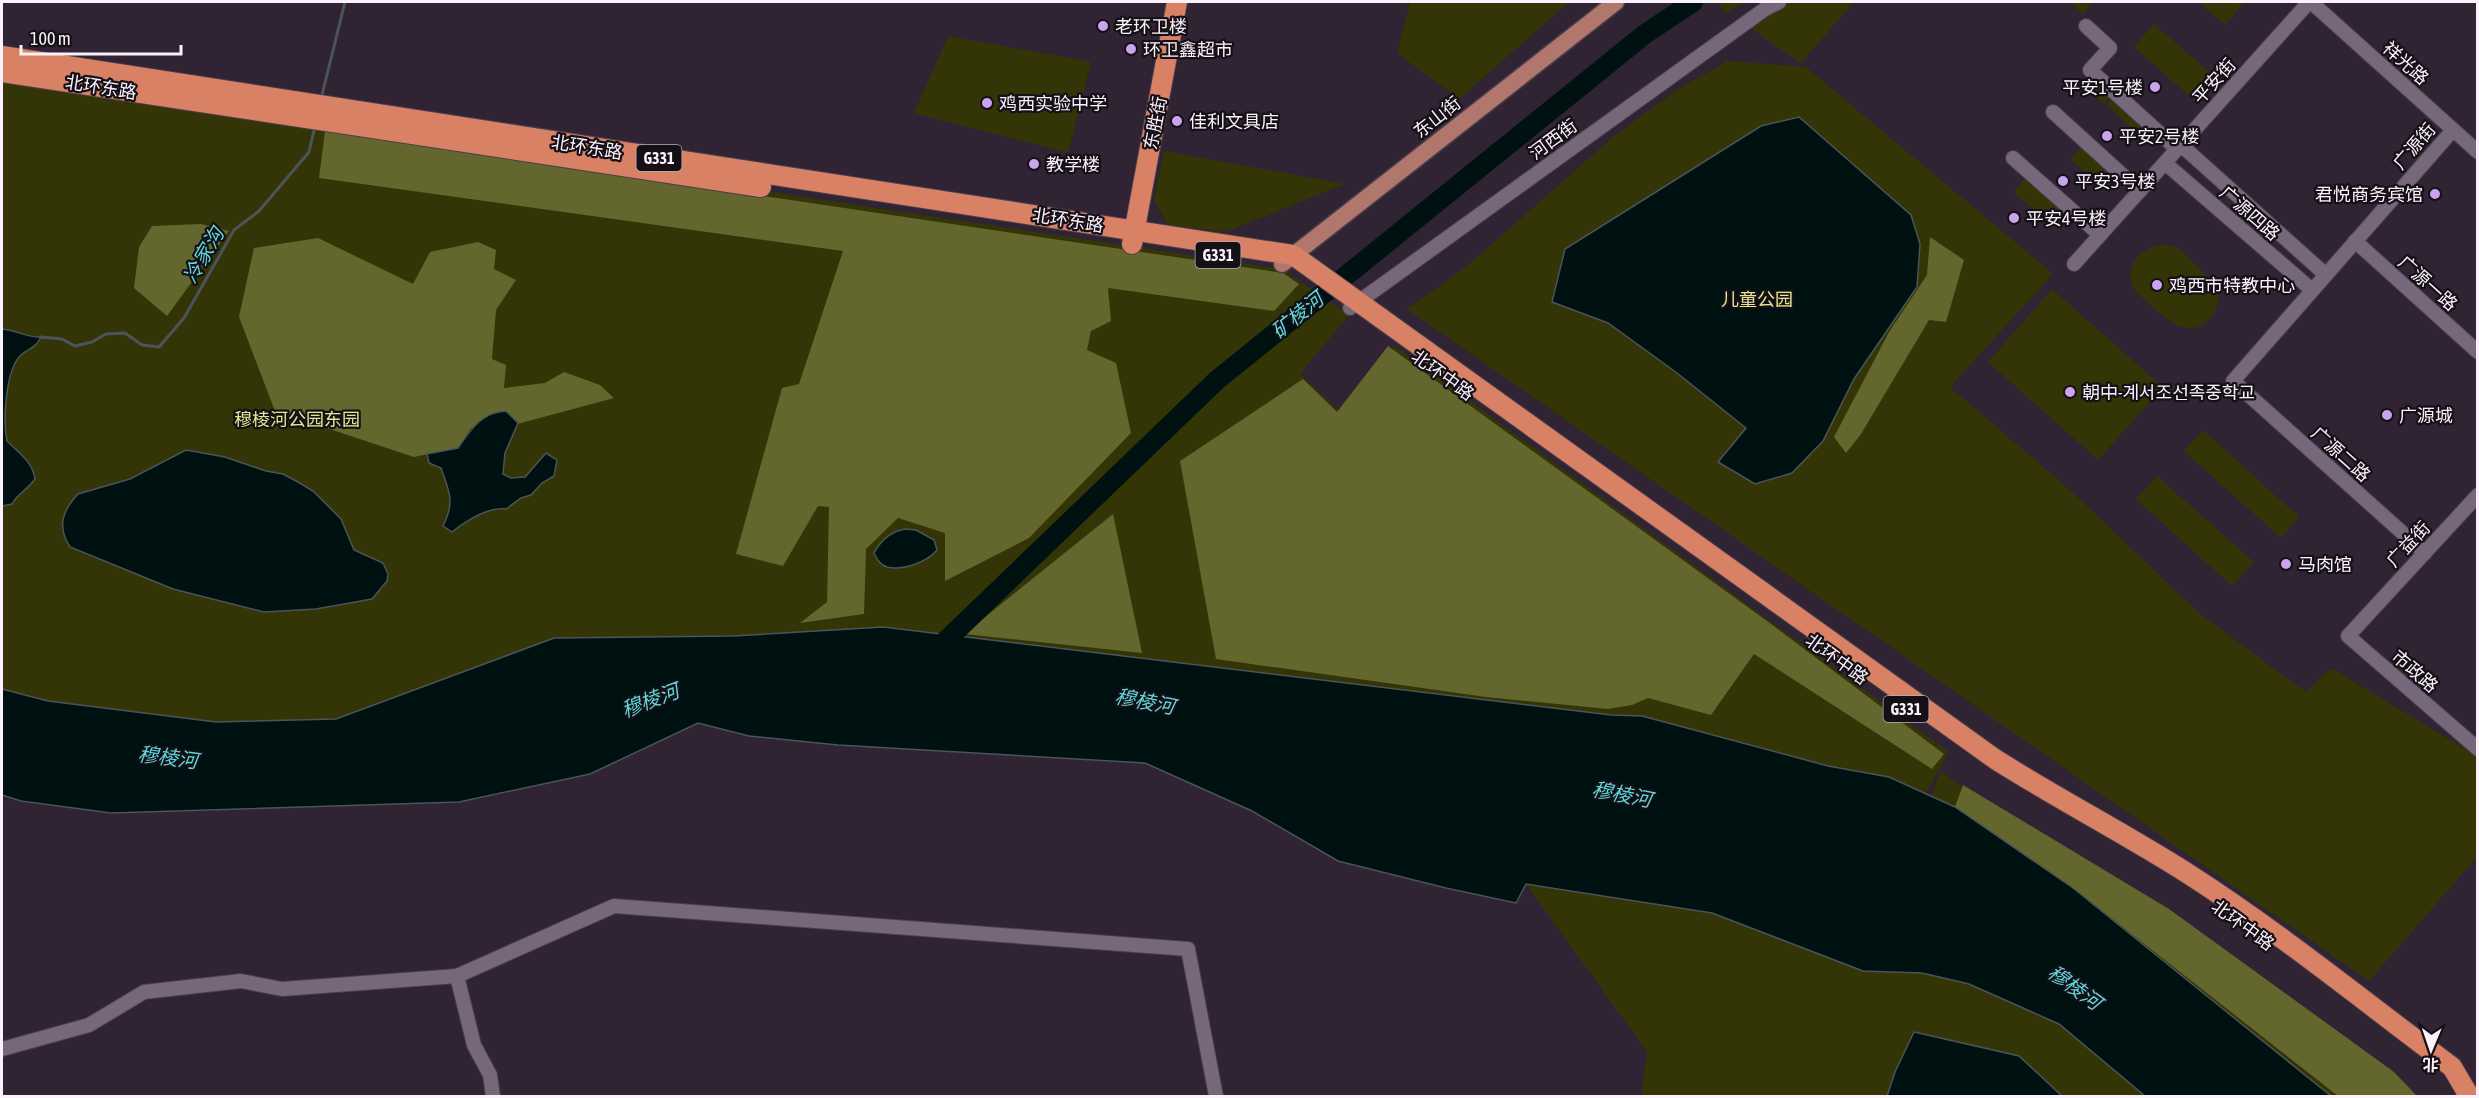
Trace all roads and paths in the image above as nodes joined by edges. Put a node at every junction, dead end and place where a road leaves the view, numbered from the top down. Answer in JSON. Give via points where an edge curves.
{"nodes":[{"id":1,"x":1177,"y":2,"type":"edge"},
{"id":2,"x":1616,"y":2,"type":"edge"},
{"id":3,"x":1779,"y":2,"type":"edge"},
{"id":4,"x":2310,"y":2,"type":"edge"},
{"id":5,"x":2086,"y":26,"type":"dead end"},
{"id":6,"x":2,"y":56,"type":"edge"},
{"id":7,"x":2,"y":72,"type":"edge"},
{"id":8,"x":2053,"y":112,"type":"dead end"},
{"id":9,"x":2453,"y":130,"type":"junction"},
{"id":10,"x":2179,"y":147,"type":"junction"},
{"id":11,"x":2478,"y":152,"type":"edge"},
{"id":12,"x":2013,"y":158,"type":"dead end"},
{"id":13,"x":2165,"y":163,"type":"junction"},
{"id":14,"x":2140,"y":191,"type":"junction"},
{"id":15,"x":2100,"y":235,"type":"junction"},
{"id":16,"x":1133,"y":237,"type":"junction"},
{"id":17,"x":2355,"y":241,"type":"junction"},
{"id":18,"x":1287,"y":259,"type":"junction"},
{"id":19,"x":2074,"y":264,"type":"dead end"},
{"id":20,"x":1307,"y":271,"type":"joint"},
{"id":21,"x":2326,"y":275,"type":"junction"},
{"id":22,"x":2312,"y":290,"type":"junction"},
{"id":23,"x":1354,"y":305,"type":"junction"},
{"id":24,"x":2478,"y":352,"type":"edge"},
{"id":25,"x":2233,"y":381,"type":"joint"},
{"id":26,"x":2478,"y":495,"type":"edge"},
{"id":27,"x":2425,"y":553,"type":"junction"},
{"id":28,"x":2366,"y":617,"type":"joint"},
{"id":29,"x":2478,"y":749,"type":"edge"},
{"id":30,"x":458,"y":976,"type":"junction"},
{"id":31,"x":2,"y":1049,"type":"edge"},
{"id":32,"x":2470,"y":1093,"type":"edge"},
{"id":33,"x":493,"y":1096,"type":"edge"},
{"id":34,"x":1216,"y":1096,"type":"edge"}],
"edges":[{"from":1,"to":16,"type":"highway","name":"东胜街"},
{"from":2,"to":18,"type":"main road","name":"东山街"},
{"from":3,"to":23,"type":"street","name":"河西街"},
{"from":4,"to":9,"type":"street","name":"祥光路"},
{"from":4,"to":10,"type":"street","name":"平安街"},
{"from":5,"to":10,"type":"street","name":"广源四路","via":[[2110,48],[2090,70]]},
{"from":6,"to":16,"type":"highway","name":"北环东路","number":"G331"},
{"from":7,"to":16,"type":"highway","name":"北环东路","number":"G331"},
{"from":8,"to":14,"type":"street"},
{"from":9,"to":11,"type":"street","name":"祥光路"},
{"from":9,"to":17,"type":"street","name":"广源街"},
{"from":10,"to":13,"type":"street","name":"平安街"},
{"from":10,"to":21,"type":"street","name":"广源四路"},
{"from":12,"to":15,"type":"street"},
{"from":13,"to":14,"type":"street","name":"平安街"},
{"from":13,"to":22,"type":"street","name":"广源四路"},
{"from":14,"to":15,"type":"street","name":"平安街"},
{"from":15,"to":19,"type":"street","name":"平安街"},
{"from":16,"to":18,"type":"highway","name":"北环东路","number":"G331"},
{"from":17,"to":21,"type":"street","name":"广源街"},
{"from":17,"to":24,"type":"street","name":"广源一路"},
{"from":18,"to":20,"type":"highway","name":"北环东路","number":"G331"},
{"from":20,"to":23,"type":"highway","name":"北环中路","number":"G331"},
{"from":21,"to":22,"type":"street","name":"广源街"},
{"from":22,"to":25,"type":"street","name":"广源街"},
{"from":23,"to":32,"type":"highway","name":"北环中路","number":"G331","via":[[1987,767],[2188,885]]},
{"from":25,"to":27,"type":"street","name":"广源二路"},
{"from":26,"to":27,"type":"street","name":"广益街"},
{"from":27,"to":28,"type":"street","name":"广益街"},
{"from":28,"to":29,"type":"street","name":"市政路","via":[[2348,636]]},
{"from":30,"to":31,"type":"street","via":[[282,989],[241,981],[144,992],[89,1025]]},
{"from":30,"to":33,"type":"street","via":[[474,1045],[490,1075]]},
{"from":30,"to":34,"type":"street","via":[[614,906],[1188,950]]}]}
